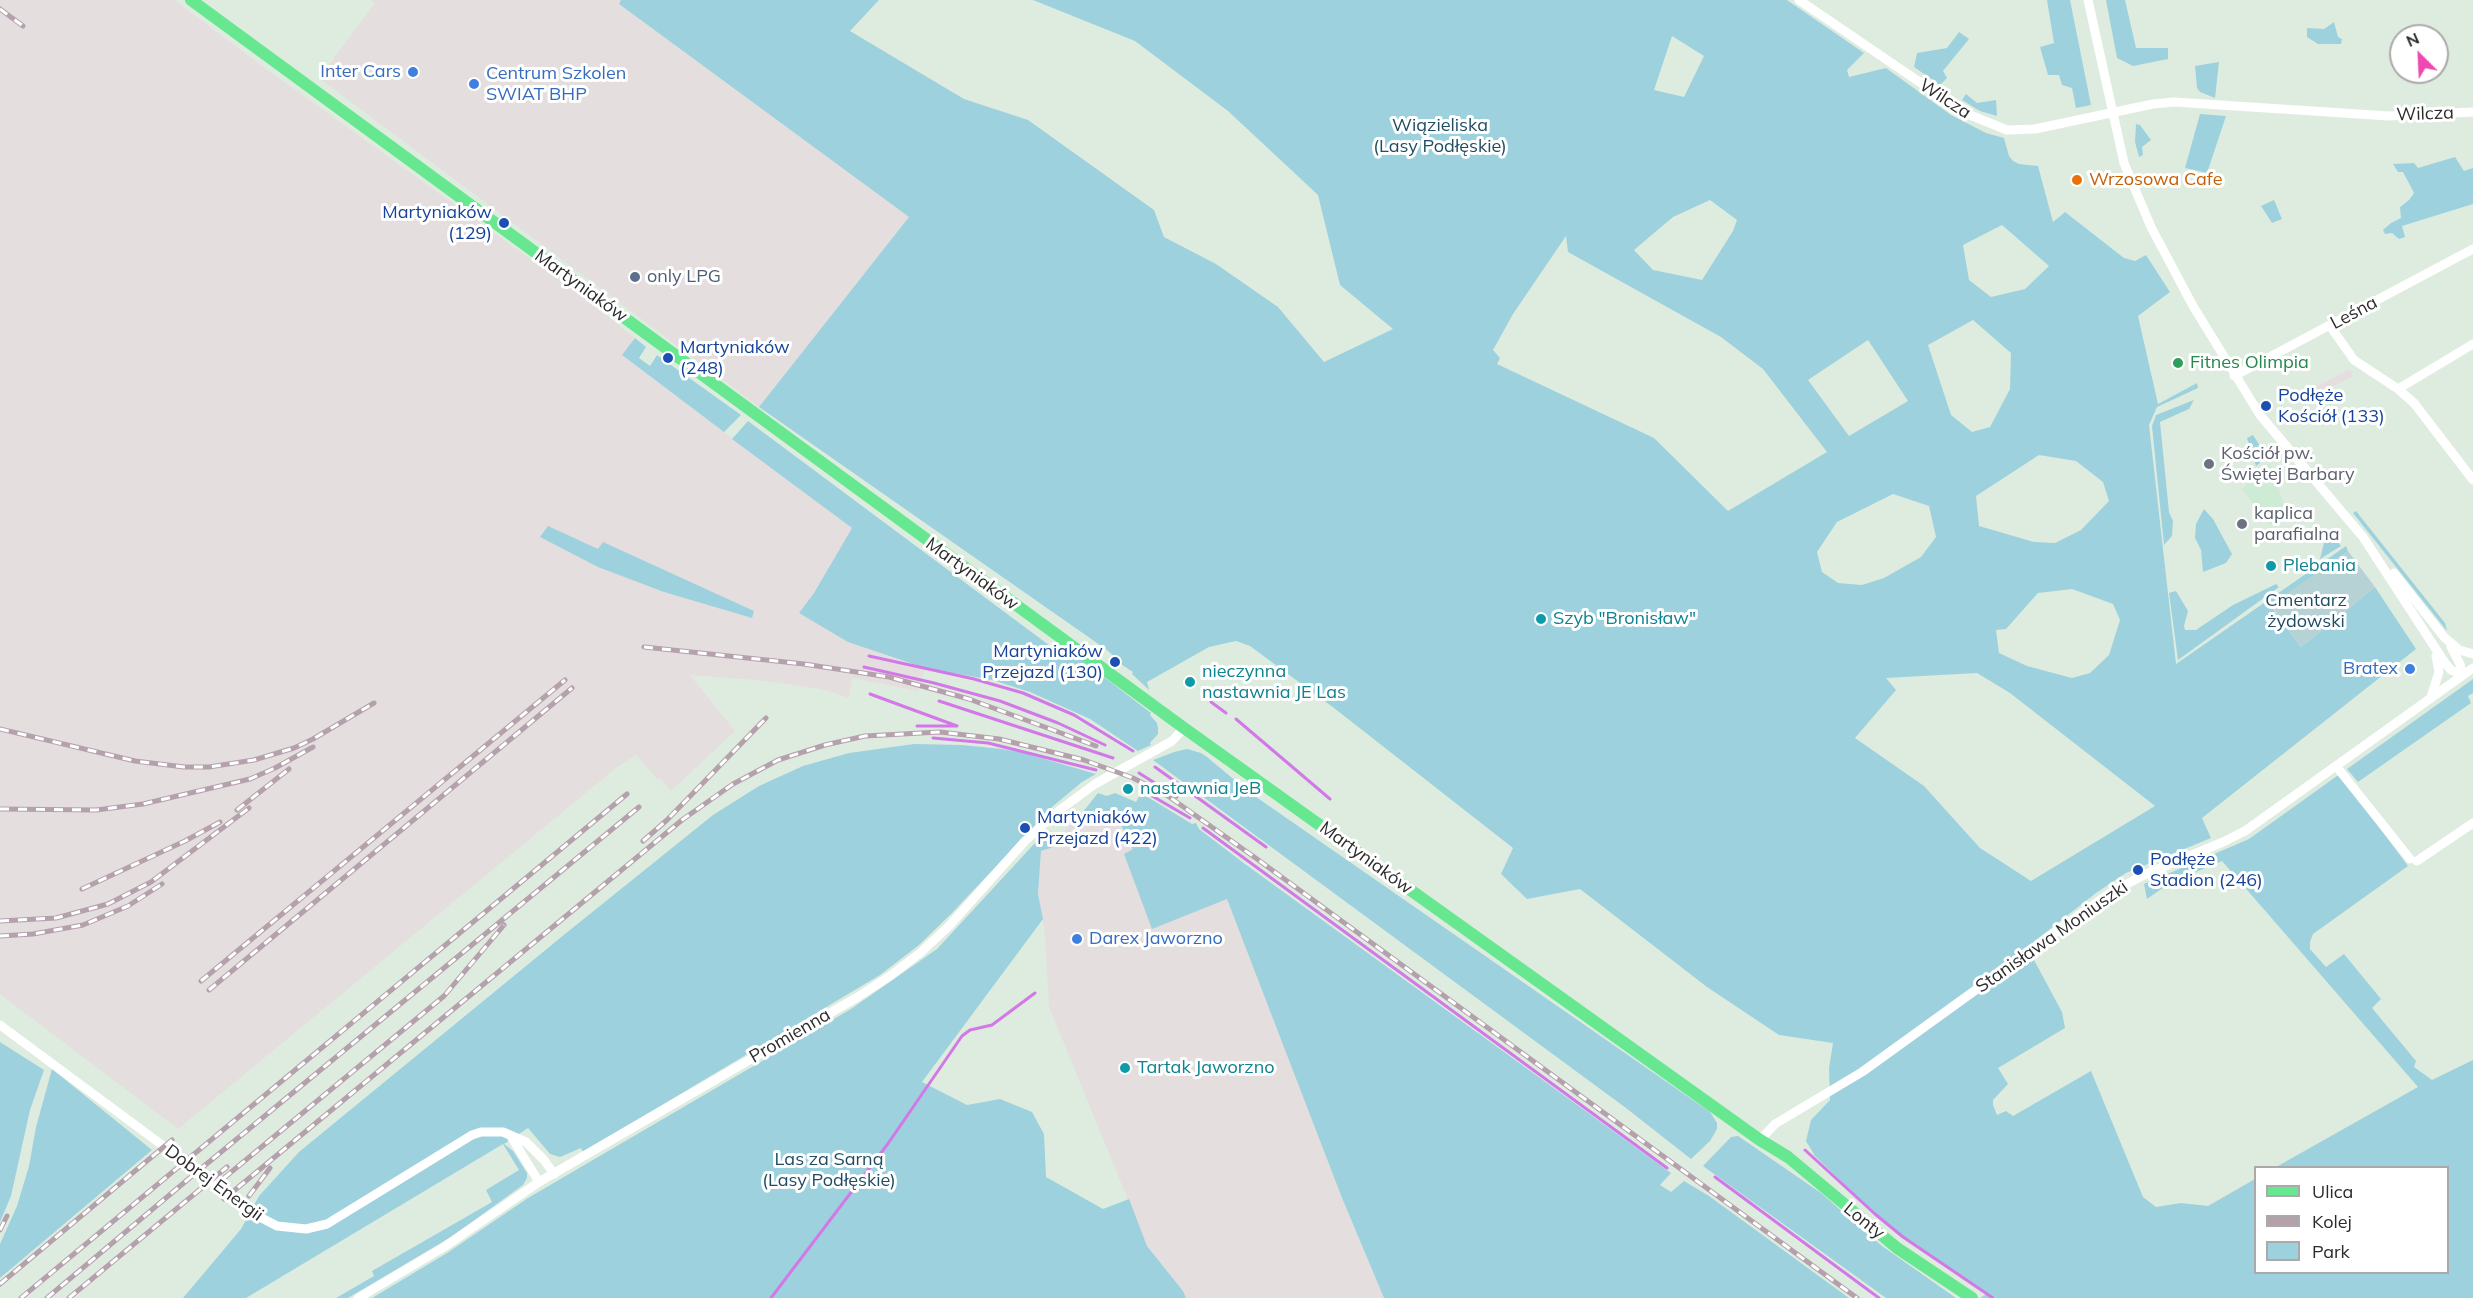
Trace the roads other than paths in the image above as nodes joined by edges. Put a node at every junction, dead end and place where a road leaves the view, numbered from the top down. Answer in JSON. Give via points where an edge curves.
{"nodes":[{"id":1,"x":191,"y":0,"type":"edge"},
{"id":2,"x":1799,"y":0,"type":"edge"},
{"id":3,"x":2088,"y":0,"type":"edge"},
{"id":4,"x":2473,"y":112,"type":"edge"},
{"id":5,"x":2112,"y":114,"type":"junction"},
{"id":6,"x":2473,"y":249,"type":"edge"},
{"id":7,"x":2330,"y":326,"type":"junction"},
{"id":8,"x":2473,"y":344,"type":"edge"},
{"id":9,"x":2234,"y":376,"type":"junction"},
{"id":10,"x":2398,"y":389,"type":"junction"},
{"id":11,"x":2473,"y":480,"type":"edge"},
{"id":12,"x":2363,"y":537,"type":"junction"},
{"id":13,"x":2444,"y":637,"type":"junction"},
{"id":14,"x":2433,"y":645,"type":"junction"},
{"id":15,"x":2473,"y":654,"type":"edge"},
{"id":16,"x":2473,"y":668,"type":"edge"},
{"id":17,"x":2462,"y":675,"type":"junction"},
{"id":18,"x":2431,"y":697,"type":"junction"},
{"id":19,"x":1184,"y":728,"type":"junction"},
{"id":20,"x":2336,"y":766,"type":"junction"},
{"id":21,"x":2473,"y":823,"type":"edge"},
{"id":22,"x":0,"y":1025,"type":"edge"},
{"id":23,"x":510,"y":1135,"type":"junction"},
{"id":24,"x":1760,"y":1140,"type":"junction"},
{"id":25,"x":554,"y":1174,"type":"junction"},
{"id":26,"x":539,"y":1182,"type":"junction"},
{"id":27,"x":358,"y":1298,"type":"edge"},
{"id":28,"x":1972,"y":1298,"type":"edge"}],
"edges":[{"from":1,"to":19,"type":"main road","name":"Martyniaków"},
{"from":2,"to":5,"type":"street","name":"Wilcza","via":[[1965,113],[1994,126],[2035,129]]},
{"from":3,"to":5,"type":"street"},
{"from":4,"to":5,"type":"street","name":"Wilcza","via":[[2390,116],[2174,102]]},
{"from":5,"to":9,"type":"street","via":[[2138,201]]},
{"from":6,"to":7,"type":"street","name":"Leśna"},
{"from":7,"to":9,"type":"street","name":"Leśna"},
{"from":7,"to":10,"type":"street","via":[[2354,360]]},
{"from":8,"to":10,"type":"street"},
{"from":9,"to":12,"type":"street","via":[[2270,429]]},
{"from":10,"to":11,"type":"street","via":[[2421,411]]},
{"from":12,"to":13,"type":"street"},
{"from":12,"to":14,"type":"street"},
{"from":13,"to":15,"type":"street","via":[[2459,650]]},
{"from":13,"to":17,"type":"street","via":[[2458,657]]},
{"from":14,"to":17,"type":"street","via":[[2451,670]]},
{"from":14,"to":18,"type":"street","via":[[2439,672]]},
{"from":16,"to":17,"type":"street","name":"Stanisława Moniuszki"},
{"from":17,"to":18,"type":"street","name":"Stanisława Moniuszki"},
{"from":18,"to":20,"type":"street","name":"Stanisława Moniuszki"},
{"from":19,"to":24,"type":"main road","name":"Martyniaków"},
{"from":19,"to":25,"type":"street","name":"Promienna","via":[[1172,741],[1095,784],[1057,812],[1025,841],[949,926],[890,976]]},
{"from":20,"to":21,"type":"street","via":[[2414,860]]},
{"from":20,"to":24,"type":"street","name":"Stanisława Moniuszki","via":[[2245,831],[2110,893],[1862,1072],[1775,1124]]},
{"from":22,"to":23,"type":"street","name":"Dobrej Energii","via":[[258,1216],[277,1226],[306,1229],[327,1224],[472,1135],[496,1131]]},
{"from":23,"to":25,"type":"street","name":"Dobrej Energii","via":[[526,1142]]},
{"from":23,"to":26,"type":"street"},
{"from":24,"to":28,"type":"main road","name":"Lonty","via":[[1788,1157],[1897,1248]]},
{"from":25,"to":26,"type":"street","name":"Promienna"},
{"from":26,"to":27,"type":"street","name":"Promienna","via":[[444,1247]]}]}
